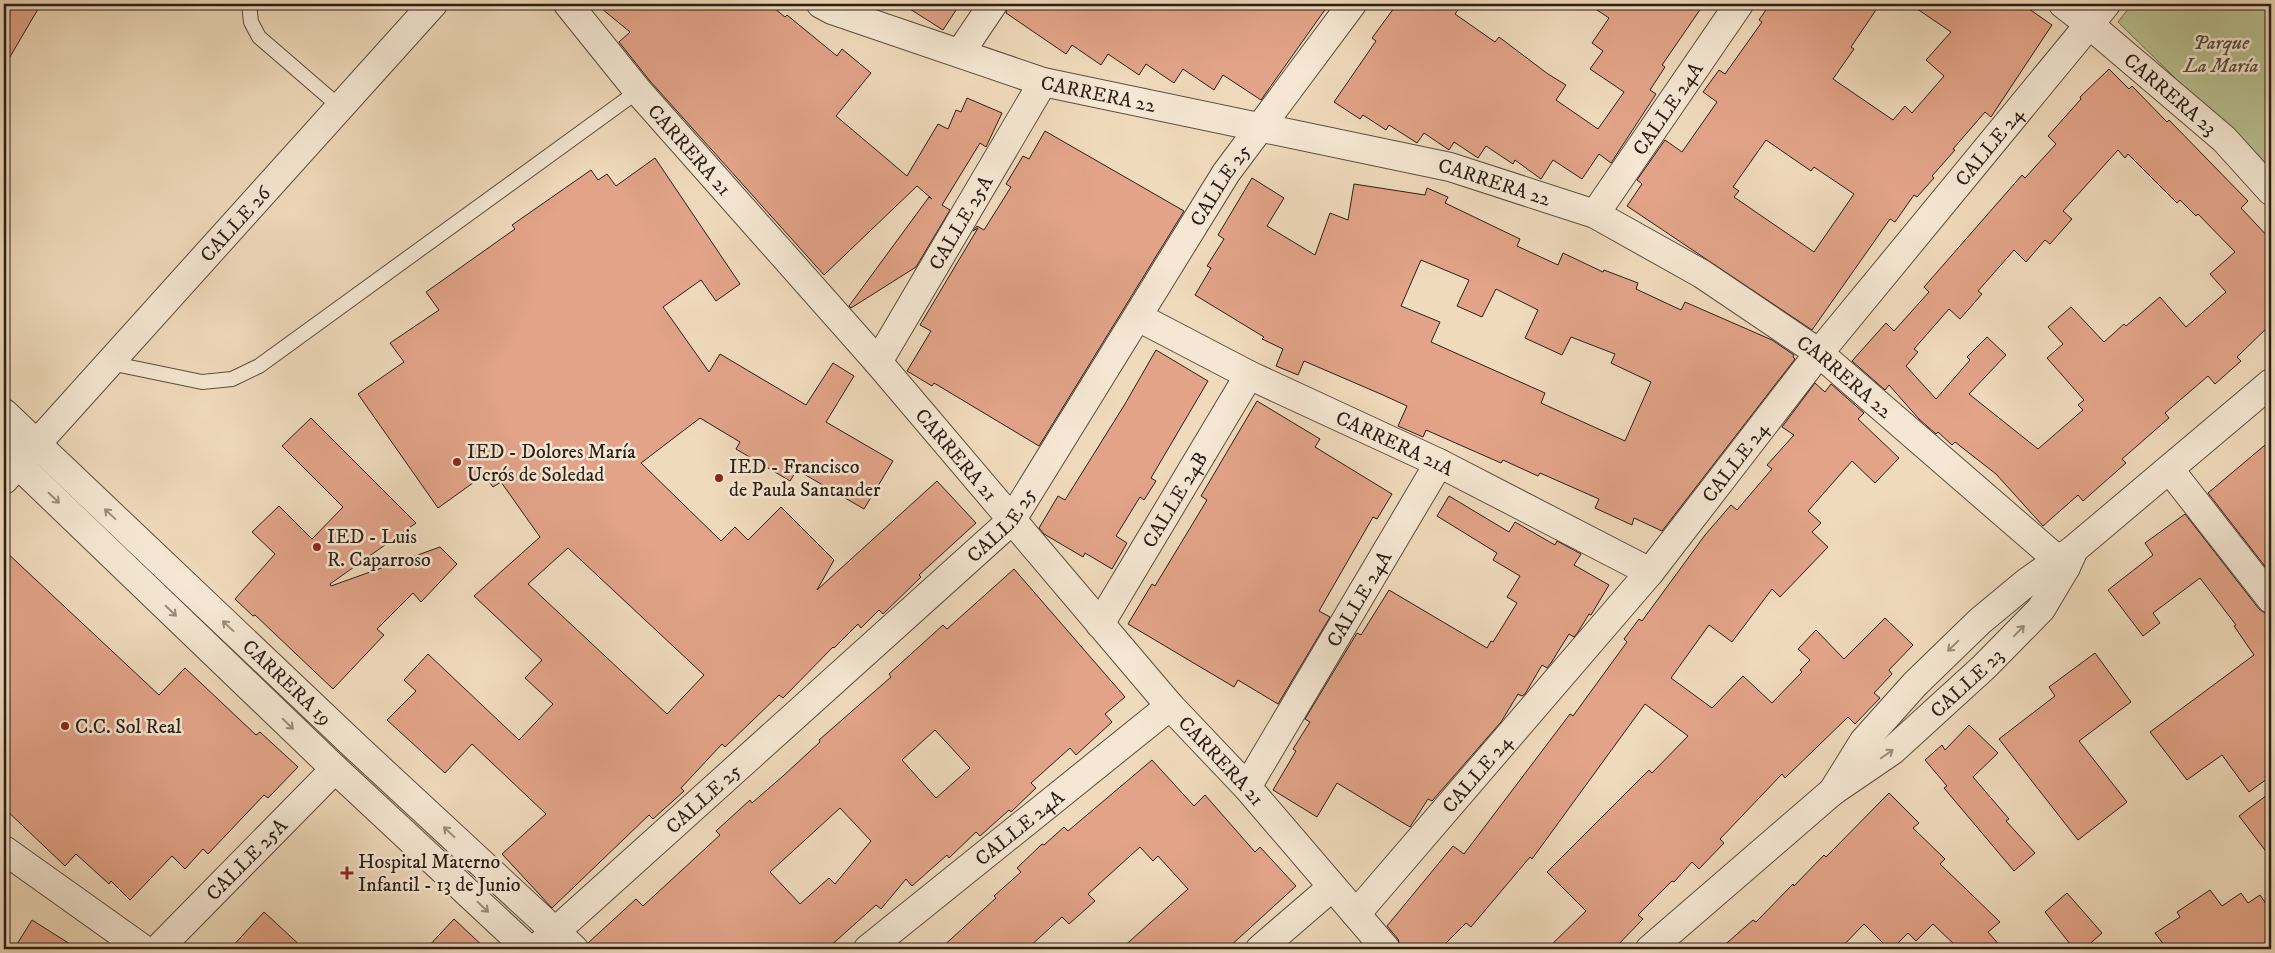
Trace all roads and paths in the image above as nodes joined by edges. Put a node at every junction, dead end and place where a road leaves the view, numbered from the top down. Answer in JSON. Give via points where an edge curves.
{"nodes":[{"id":1,"x":249,"y":4,"type":"edge"},
{"id":2,"x":433,"y":4,"type":"edge"},
{"id":3,"x":568,"y":4,"type":"edge"},
{"id":4,"x":821,"y":4,"type":"edge"},
{"id":5,"x":994,"y":4,"type":"edge"},
{"id":6,"x":1352,"y":4,"type":"edge"},
{"id":7,"x":1739,"y":4,"type":"edge"},
{"id":8,"x":2063,"y":4,"type":"edge"},
{"id":9,"x":2098,"y":14,"type":"edge"},
{"id":10,"x":960,"y":53,"type":"junction"},
{"id":11,"x":1043,"y":82,"type":"junction"},
{"id":12,"x":638,"y":90,"type":"junction"},
{"id":13,"x":340,"y":107,"type":"junction"},
{"id":14,"x":1260,"y":128,"type":"junction"},
{"id":15,"x":2271,"y":191,"type":"edge"},
{"id":16,"x":1595,"y":214,"type":"junction"},
{"id":17,"x":1138,"y":317,"type":"junction"},
{"id":18,"x":1819,"y":353,"type":"junction"},
{"id":19,"x":878,"y":362,"type":"junction"},
{"id":20,"x":110,"y":363,"type":"junction"},
{"id":21,"x":1248,"y":375,"type":"junction"},
{"id":22,"x":2271,"y":383,"type":"edge"},
{"id":23,"x":4,"y":413,"type":"edge"},
{"id":24,"x":4,"y":437,"type":"edge"},
{"id":25,"x":37,"y":445,"type":"junction"},
{"id":26,"x":1439,"y":463,"type":"junction"},
{"id":27,"x":9,"y":465,"type":"edge"},
{"id":28,"x":2170,"y":470,"type":"junction"},
{"id":29,"x":1012,"y":521,"type":"junction"},
{"id":30,"x":2066,"y":559,"type":"junction"},
{"id":31,"x":1650,"y":572,"type":"junction"},
{"id":32,"x":2271,"y":599,"type":"edge"},
{"id":33,"x":1100,"y":624,"type":"junction"},
{"id":34,"x":1170,"y":706,"type":"junction"},
{"id":35,"x":335,"y":769,"type":"junction"},
{"id":36,"x":1247,"y":786,"type":"junction"},
{"id":37,"x":1833,"y":791,"type":"junction"},
{"id":38,"x":4,"y":850,"type":"edge"},
{"id":39,"x":1332,"y":887,"type":"junction"},
{"id":40,"x":1356,"y":914,"type":"junction"},
{"id":41,"x":565,"y":940,"type":"edge"},
{"id":42,"x":143,"y":949,"type":"edge"},
{"id":43,"x":158,"y":949,"type":"edge"},
{"id":44,"x":528,"y":949,"type":"edge"},
{"id":45,"x":536,"y":949,"type":"edge"},
{"id":46,"x":868,"y":949,"type":"edge"},
{"id":47,"x":1260,"y":949,"type":"edge"},
{"id":48,"x":1386,"y":949,"type":"edge"},
{"id":49,"x":1650,"y":949,"type":"edge"}],
"edges":[{"from":1,"to":13,"type":"lane","via":[[251,22],[258,37]]},
{"from":2,"to":13,"type":"street","name":"CALLE 26"},
{"from":3,"to":12,"type":"street","name":"CARRERA 21"},
{"from":4,"to":10,"type":"street","name":"CARRERA 22"},
{"from":5,"to":10,"type":"street"},
{"from":6,"to":14,"type":"street","name":"CALLE 25"},
{"from":7,"to":16,"type":"street","name":"CALLE 24A"},
{"from":8,"to":9,"type":"street","name":"CARRERA 23"},
{"from":9,"to":15,"type":"street","name":"CARRERA 23","via":[[2224,139]]},
{"from":9,"to":18,"type":"street","name":"CALLE 24"},
{"from":10,"to":11,"type":"street","name":"CARRERA 22"},
{"from":11,"to":14,"type":"street","name":"CARRERA 22"},
{"from":11,"to":19,"type":"street","name":"CALLE 25A"},
{"from":12,"to":19,"type":"street","name":"CARRERA 21"},
{"from":12,"to":20,"type":"lane","via":[[259,366],[232,379],[202,382]]},
{"from":13,"to":20,"type":"street","name":"CALLE 26"},
{"from":14,"to":16,"type":"street","name":"CARRERA 22","via":[[1450,167]]},
{"from":14,"to":17,"type":"street","name":"CALLE 25","via":[[1226,173]]},
{"from":16,"to":18,"type":"street","name":"CARRERA 22","via":[[1702,274]]},
{"from":17,"to":21,"type":"street","name":"CARRERA 21A"},
{"from":17,"to":29,"type":"street","name":"CALLE 25"},
{"from":18,"to":30,"type":"street","name":"CARRERA 22"},
{"from":18,"to":31,"type":"street","name":"CALLE 24"},
{"from":19,"to":29,"type":"street","name":"CARRERA 21"},
{"from":20,"to":25,"type":"street","name":"CALLE 26"},
{"from":21,"to":26,"type":"street","name":"CARRERA 21A"},
{"from":21,"to":33,"type":"street","name":"CALLE 24B"},
{"from":22,"to":28,"type":"street","name":"CALLE 23"},
{"from":23,"to":25,"type":"street","name":"CARRERA 19"},
{"from":24,"to":25,"type":"street"},
{"from":25,"to":27,"type":"street","name":"CALLE 26"},
{"from":41,"to":25,"type":"street","name":"CARRERA 19","one_way":true},
{"from":26,"to":31,"type":"street","name":"CARRERA 21A"},
{"from":26,"to":36,"type":"street","name":"CALLE 24A"},
{"from":27,"to":35,"type":"street","name":"CARRERA 19","one_way":true},
{"from":28,"to":30,"type":"street","name":"CALLE 23"},
{"from":28,"to":32,"type":"street"},
{"from":29,"to":33,"type":"street","name":"CARRERA 21"},
{"from":29,"to":41,"type":"street","name":"CALLE 25"},
{"from":30,"to":37,"type":"street","name":"CALLE 23","one_way":true,"via":[[2027,582],[1980,621],[1915,684],[1864,741]]},
{"from":37,"to":30,"type":"street","name":"CALLE 23","one_way":true,"via":[[1893,750],[1984,667],[2041,609]]},
{"from":31,"to":40,"type":"street","name":"CALLE 24"},
{"from":33,"to":34,"type":"street","name":"CARRERA 21"},
{"from":34,"to":36,"type":"street","name":"CARRERA 21"},
{"from":34,"to":46,"type":"street","name":"CALLE 24A"},
{"from":35,"to":43,"type":"street","name":"CALLE 25A"},
{"from":35,"to":44,"type":"street","name":"CARRERA 19","one_way":true},
{"from":36,"to":39,"type":"street","name":"CARRERA 21"},
{"from":37,"to":49,"type":"street","name":"CALLE 23"},
{"from":38,"to":42,"type":"street"},
{"from":39,"to":40,"type":"street","name":"CARRERA 21"},
{"from":39,"to":47,"type":"street"},
{"from":40,"to":48,"type":"street","name":"CARRERA 21"},
{"from":41,"to":45,"type":"street","name":"CALLE 25"}]}
